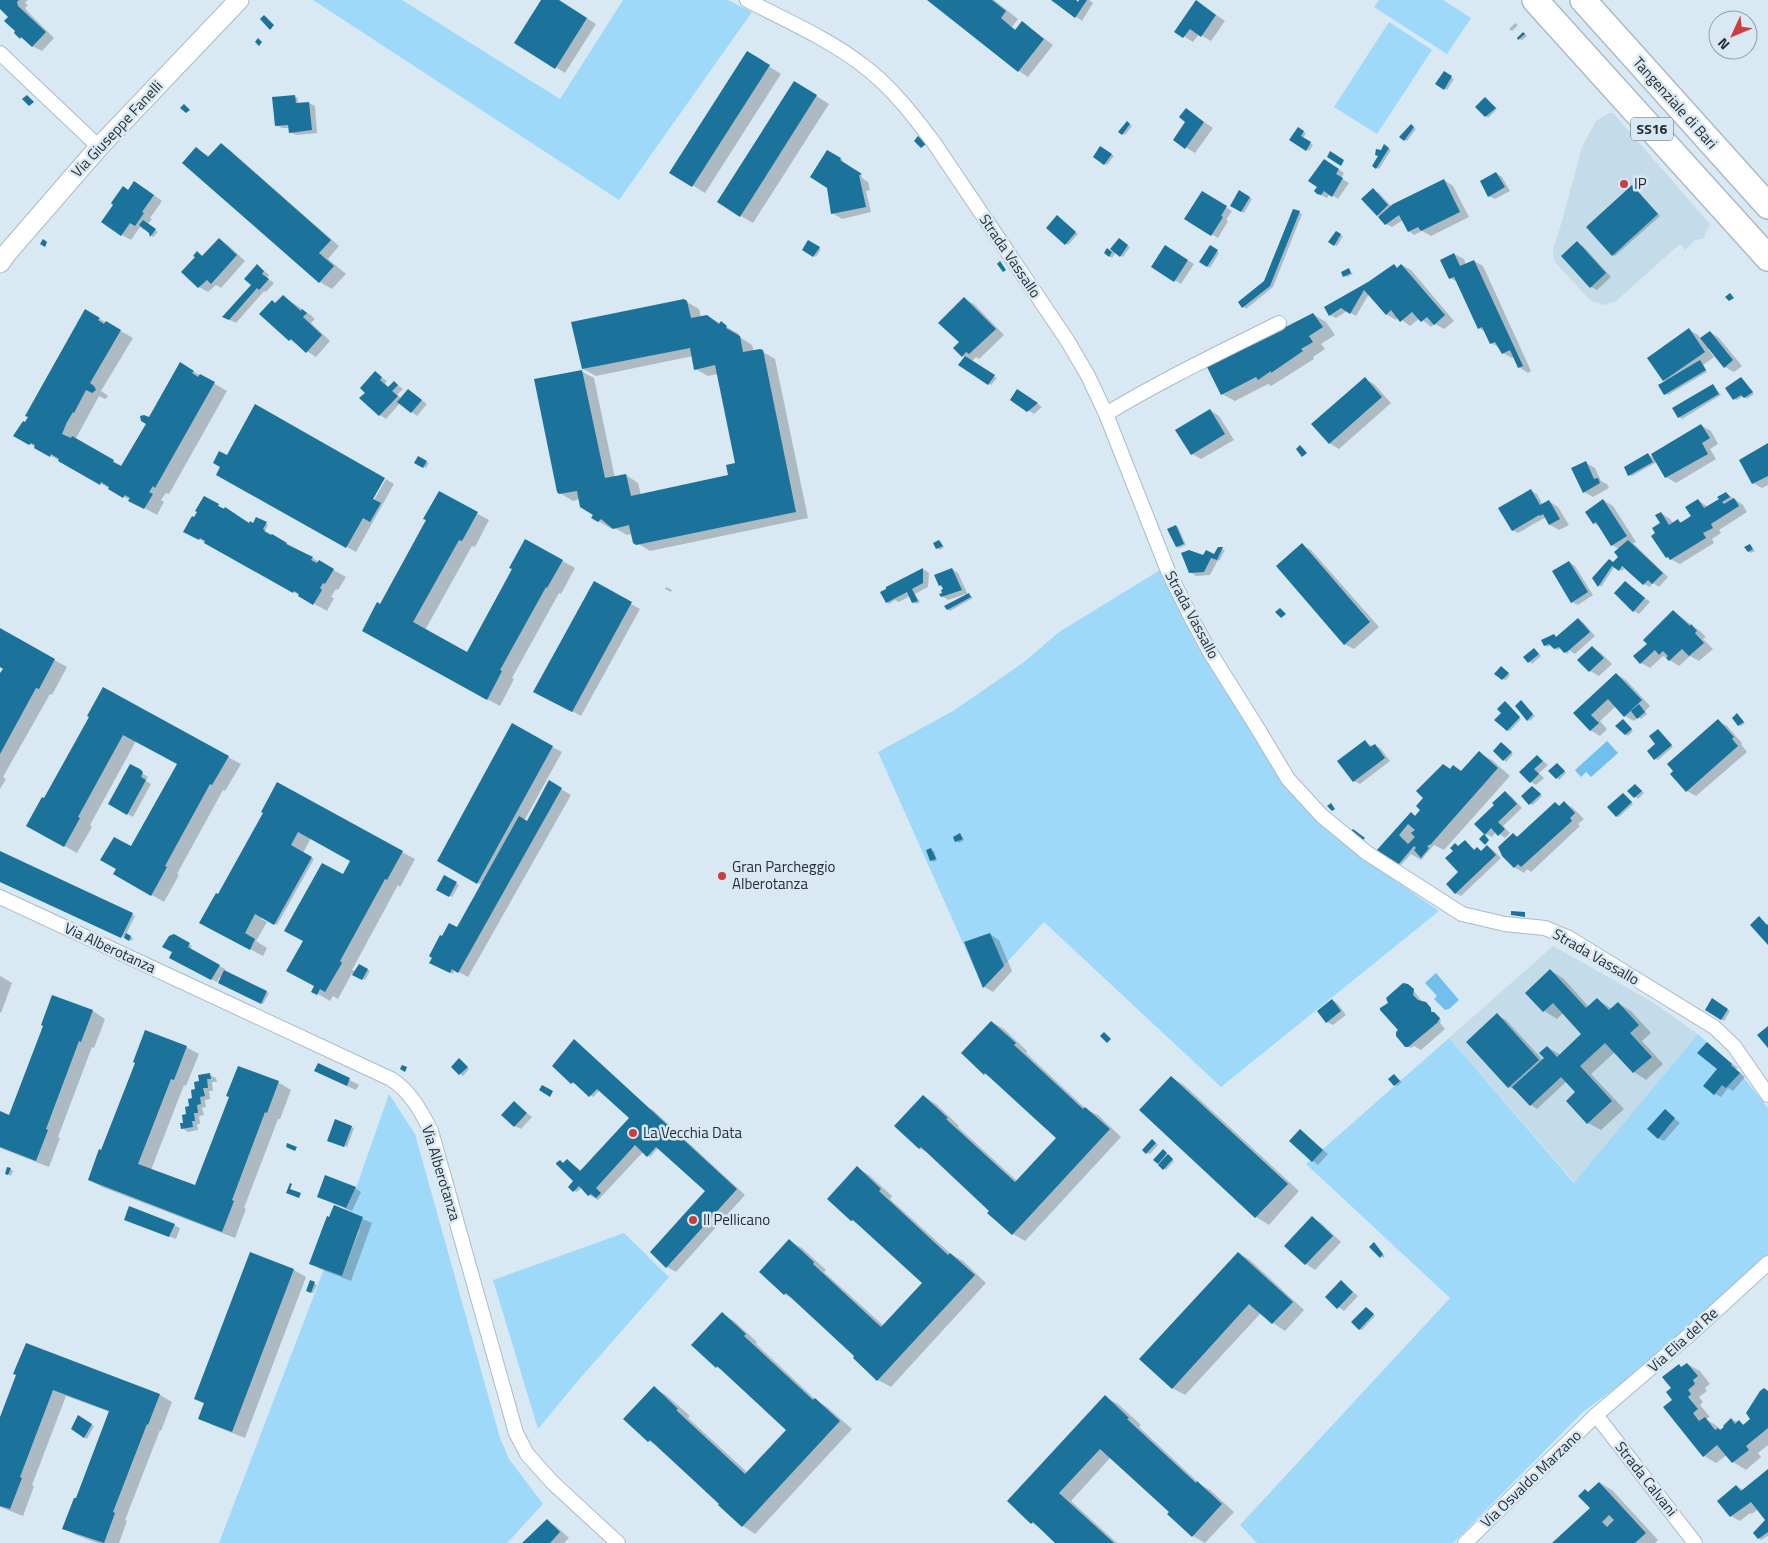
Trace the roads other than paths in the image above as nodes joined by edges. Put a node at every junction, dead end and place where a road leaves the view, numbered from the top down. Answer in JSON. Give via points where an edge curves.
{"nodes":[{"id":1,"x":239,"y":0,"type":"edge"},
{"id":2,"x":747,"y":0,"type":"edge"},
{"id":3,"x":1536,"y":0,"type":"edge"},
{"id":4,"x":1583,"y":0,"type":"edge"},
{"id":5,"x":0,"y":53,"type":"edge"},
{"id":6,"x":99,"y":147,"type":"junction"},
{"id":7,"x":1768,"y":206,"type":"edge"},
{"id":8,"x":1768,"y":258,"type":"edge"},
{"id":9,"x":0,"y":263,"type":"edge"},
{"id":10,"x":1279,"y":323,"type":"dead end"},
{"id":11,"x":1106,"y":414,"type":"junction"},
{"id":12,"x":0,"y":897,"type":"edge"},
{"id":13,"x":1768,"y":1095,"type":"edge"},
{"id":14,"x":1768,"y":1263,"type":"edge"},
{"id":15,"x":1596,"y":1415,"type":"junction"},
{"id":16,"x":618,"y":1543,"type":"edge"},
{"id":17,"x":1465,"y":1543,"type":"edge"},
{"id":18,"x":1695,"y":1543,"type":"edge"}],
"edges":[{"from":1,"to":6,"type":"street","name":"Via Giuseppe Fanelli"},
{"from":2,"to":11,"type":"street","name":"Strada Vassallo","via":[[862,64],[911,113],[1068,340]]},
{"from":3,"to":8,"type":"highway","number":"SS16"},
{"from":4,"to":7,"type":"highway","name":"Tangenziale di Bari","number":"SS16"},
{"from":5,"to":6,"type":"street"},
{"from":6,"to":9,"type":"street","name":"Via Giuseppe Fanelli"},
{"from":10,"to":11,"type":"street","via":[[1187,368]]},
{"from":11,"to":13,"type":"street","name":"Strada Vassallo","via":[[1168,571],[1193,621],[1288,779],[1322,816],[1367,853],[1462,914],[1505,924],[1545,928],[1569,938],[1707,1022],[1734,1046]]},
{"from":12,"to":16,"type":"street","name":"Via Alberotanza","via":[[401,1085],[431,1131],[516,1433],[527,1454],[552,1482]]},
{"from":14,"to":15,"type":"street","name":"Via Elia del Re"},
{"from":15,"to":17,"type":"street","name":"Via Osvaldo Marzano"},
{"from":15,"to":18,"type":"street","name":"Strada Calvani"}]}
